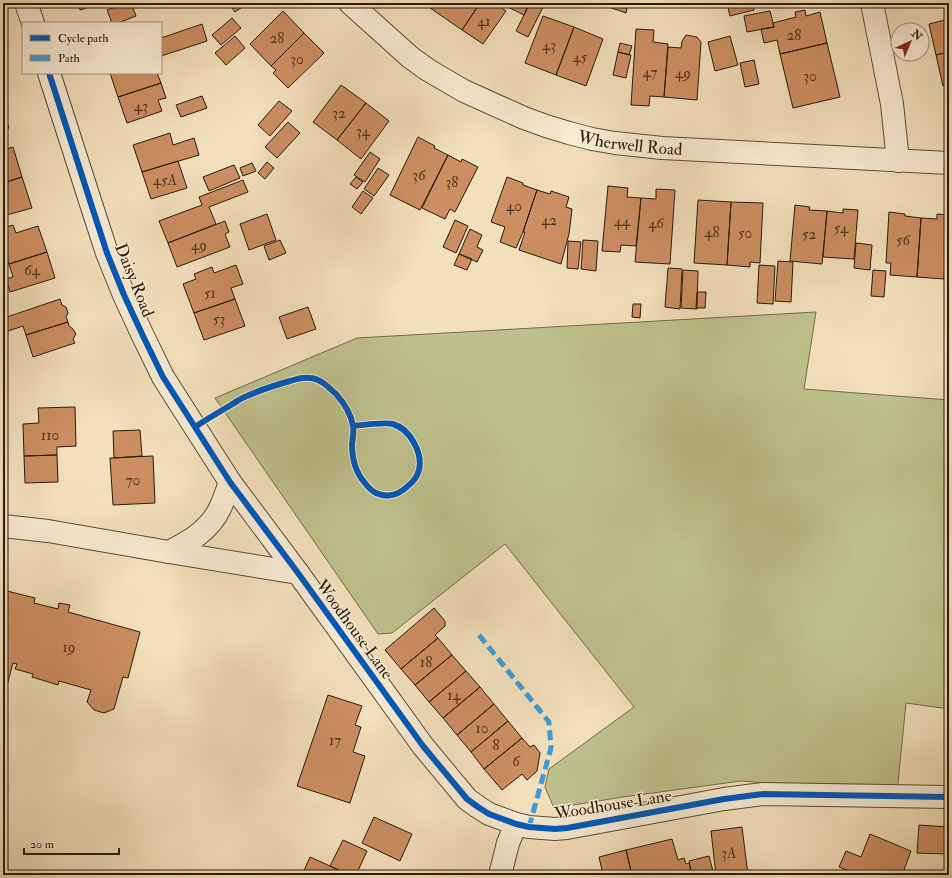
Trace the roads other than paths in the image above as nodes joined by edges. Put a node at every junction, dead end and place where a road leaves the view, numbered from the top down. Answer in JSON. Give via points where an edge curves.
{"nodes":[{"id":1,"x":26,"y":3,"type":"edge"},
{"id":2,"x":350,"y":3,"type":"edge"},
{"id":3,"x":872,"y":3,"type":"edge"},
{"id":4,"x":33,"y":22,"type":"edge"},
{"id":5,"x":49,"y":74,"type":"edge"},
{"id":6,"x":898,"y":161,"type":"junction"},
{"id":7,"x":949,"y":163,"type":"edge"},
{"id":8,"x":230,"y":482,"type":"junction"},
{"id":9,"x":3,"y":526,"type":"edge"},
{"id":10,"x":169,"y":552,"type":"junction"},
{"id":11,"x":298,"y":573,"type":"junction"},
{"id":12,"x":949,"y":797,"type":"edge"},
{"id":13,"x":516,"y":824,"type":"junction"},
{"id":14,"x":500,"y":875,"type":"edge"}],
"edges":[{"from":1,"to":4,"type":"street"},
{"from":2,"to":6,"type":"street","name":"Wherwell Road","via":[[410,57],[464,92],[524,118],[569,133],[615,143],[662,148]]},
{"from":3,"to":6,"type":"street","via":[[892,104]]},
{"from":5,"to":8,"type":"street","name":"Daisy Road","via":[[93,210],[124,295],[163,377]]},
{"from":6,"to":7,"type":"street","name":"Wherwell Road"},
{"from":8,"to":10,"type":"street","via":[[220,509],[210,524],[198,536]]},
{"from":8,"to":11,"type":"street","name":"Woodhouse Lane"},
{"from":9,"to":10,"type":"street"},
{"from":10,"to":11,"type":"street"},
{"from":11,"to":13,"type":"street","name":"Woodhouse Lane","via":[[423,746],[467,799],[489,814]]},
{"from":12,"to":13,"type":"street","name":"Woodhouse Lane","via":[[763,794],[567,828]]},
{"from":13,"to":14,"type":"street"}]}
